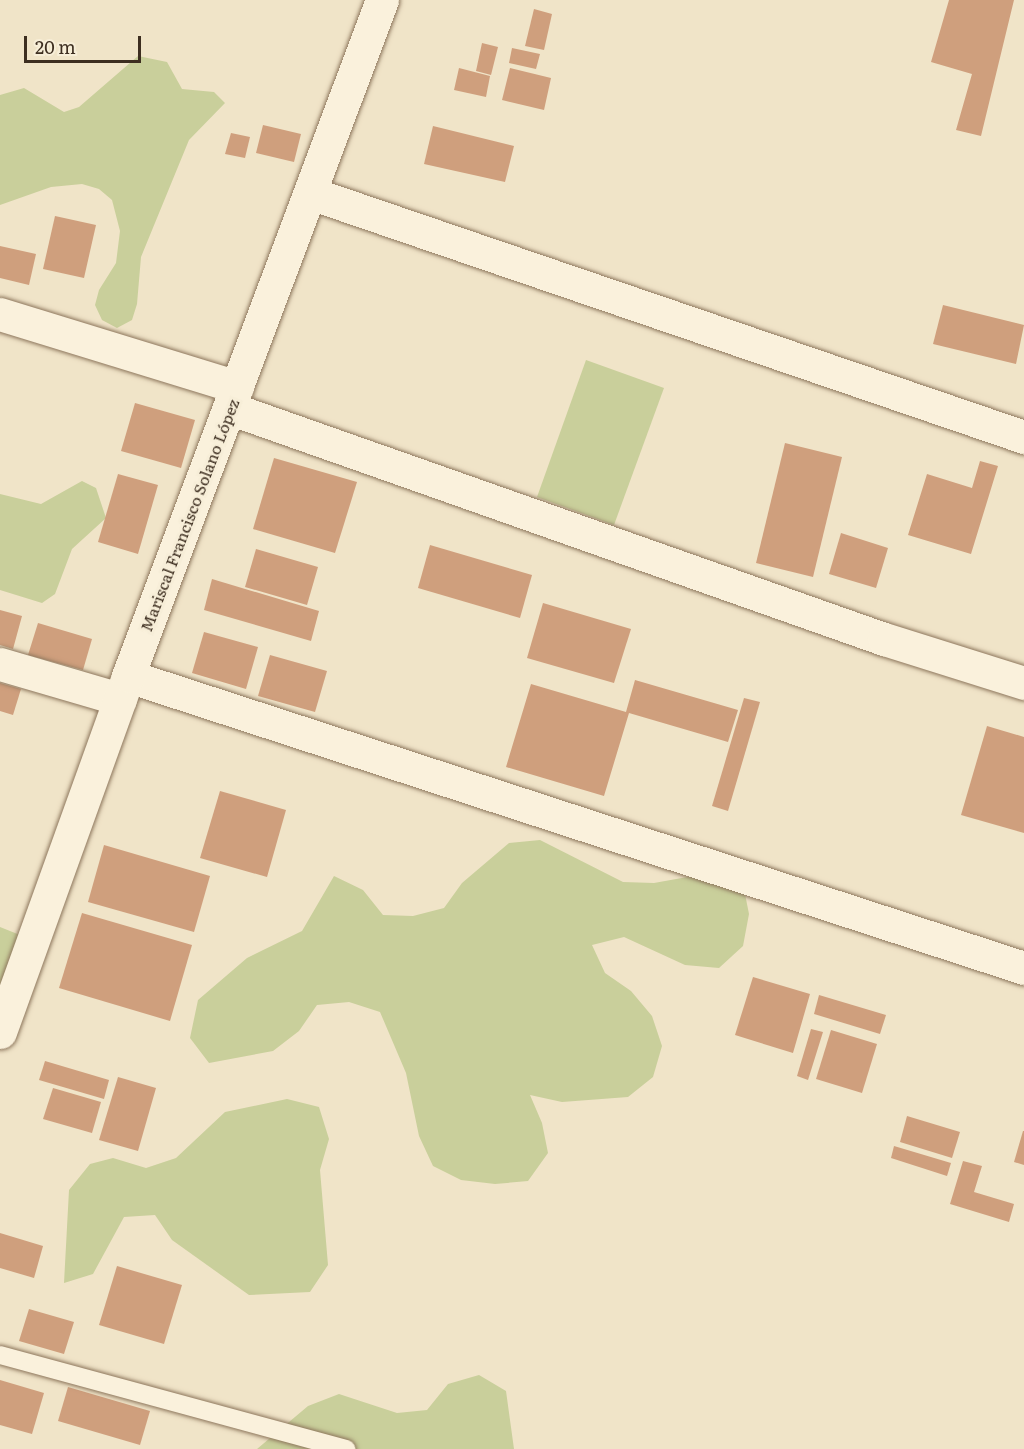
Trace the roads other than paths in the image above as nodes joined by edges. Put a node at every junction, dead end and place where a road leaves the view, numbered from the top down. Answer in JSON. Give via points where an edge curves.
{"nodes":[{"id":1,"x":382,"y":0,"type":"edge"},
{"id":2,"x":310,"y":193,"type":"junction"},
{"id":3,"x":0,"y":314,"type":"edge"},
{"id":4,"x":233,"y":398,"type":"junction"},
{"id":5,"x":1024,"y":437,"type":"edge"},
{"id":6,"x":0,"y":664,"type":"edge"},
{"id":7,"x":1024,"y":683,"type":"edge"},
{"id":8,"x":124,"y":688,"type":"junction"},
{"id":9,"x":1024,"y":968,"type":"edge"},
{"id":10,"x":0,"y":1032,"type":"edge"},
{"id":11,"x":0,"y":1355,"type":"edge"},
{"id":12,"x":346,"y":1449,"type":"edge"}],
"edges":[{"from":1,"to":2,"type":"street","name":"Mariscal Francisco Solano López"},
{"from":2,"to":4,"type":"street","name":"Mariscal Francisco Solano López"},
{"from":2,"to":5,"type":"street"},
{"from":3,"to":4,"type":"street"},
{"from":4,"to":7,"type":"street","via":[[884,639]]},
{"from":4,"to":8,"type":"street","name":"Mariscal Francisco Solano López"},
{"from":6,"to":8,"type":"street"},
{"from":8,"to":9,"type":"street"},
{"from":8,"to":10,"type":"street","name":"Mariscal Francisco Solano López"},
{"from":11,"to":12,"type":"lane"}]}
